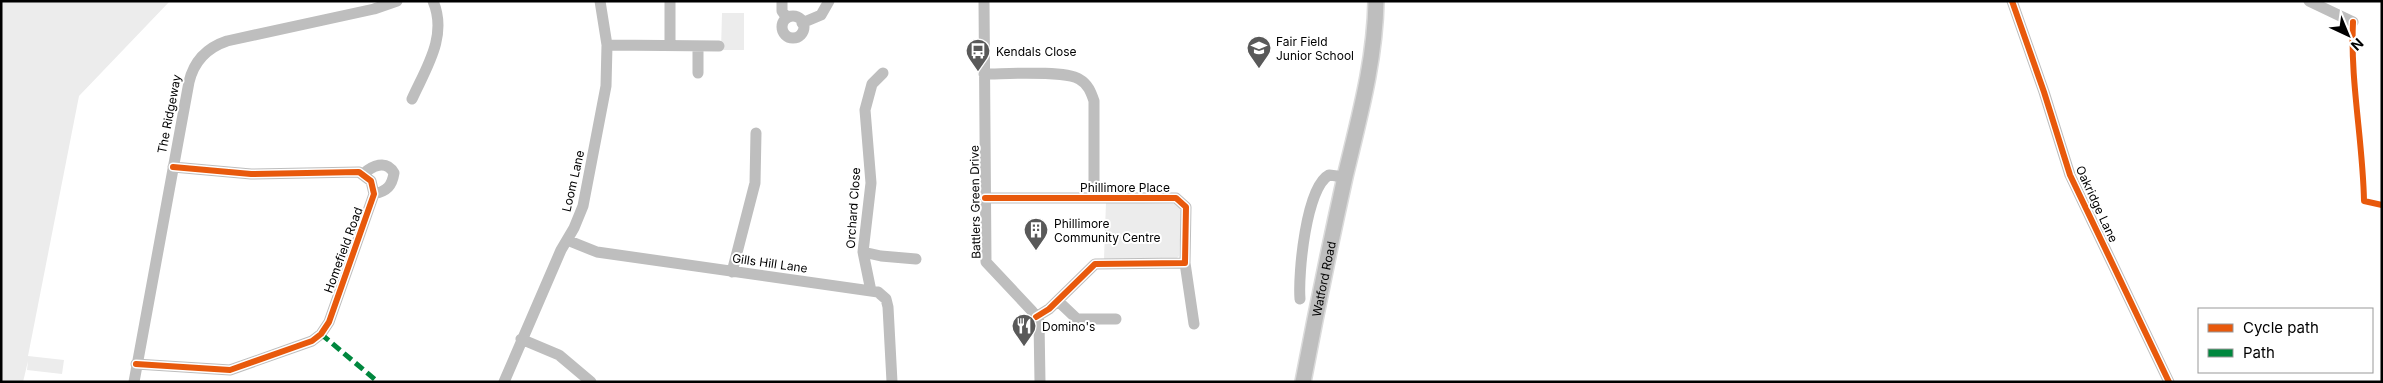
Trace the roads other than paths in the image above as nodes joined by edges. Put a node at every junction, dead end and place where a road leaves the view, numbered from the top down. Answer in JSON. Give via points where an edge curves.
{"nodes":[{"id":1,"x":397,"y":1,"type":"edge"},
{"id":2,"x":433,"y":1,"type":"edge"},
{"id":3,"x":600,"y":1,"type":"edge"},
{"id":4,"x":670,"y":1,"type":"edge"},
{"id":5,"x":782,"y":1,"type":"edge"},
{"id":6,"x":829,"y":1,"type":"edge"},
{"id":7,"x":984,"y":1,"type":"edge"},
{"id":8,"x":1376,"y":1,"type":"edge"},
{"id":9,"x":2012,"y":1,"type":"edge"},
{"id":10,"x":2309,"y":1,"type":"edge"},
{"id":11,"x":787,"y":18,"type":"junction"},
{"id":12,"x":2353,"y":22,"type":"dead end"},
{"id":13,"x":802,"y":23,"type":"junction"},
{"id":14,"x":607,"y":45,"type":"junction"},
{"id":15,"x":670,"y":46,"type":"junction"},
{"id":16,"x":698,"y":46,"type":"junction"},
{"id":17,"x":719,"y":46,"type":"dead end"},
{"id":18,"x":883,"y":73,"type":"dead end"},
{"id":19,"x":698,"y":74,"type":"dead end"},
{"id":20,"x":984,"y":74,"type":"junction"},
{"id":21,"x":412,"y":99,"type":"dead end"},
{"id":22,"x":756,"y":133,"type":"dead end"},
{"id":23,"x":173,"y":167,"type":"junction"},
{"id":24,"x":363,"y":174,"type":"junction"},
{"id":25,"x":1345,"y":177,"type":"junction"},
{"id":26,"x":374,"y":194,"type":"junction"},
{"id":27,"x":985,"y":198,"type":"junction"},
{"id":28,"x":1094,"y":198,"type":"junction"},
{"id":29,"x":567,"y":240,"type":"junction"},
{"id":30,"x":863,"y":252,"type":"junction"},
{"id":31,"x":916,"y":259,"type":"dead end"},
{"id":32,"x":1185,"y":263,"type":"junction"},
{"id":33,"x":732,"y":272,"type":"junction"},
{"id":34,"x":870,"y":291,"type":"junction"},
{"id":35,"x":1300,"y":298,"type":"dead end"},
{"id":36,"x":1058,"y":301,"type":"junction"},
{"id":37,"x":1036,"y":316,"type":"junction"},
{"id":38,"x":1116,"y":319,"type":"dead end"},
{"id":39,"x":1194,"y":324,"type":"dead end"},
{"id":40,"x":521,"y":339,"type":"junction"},
{"id":41,"x":136,"y":364,"type":"junction"},
{"id":42,"x":134,"y":382,"type":"edge"},
{"id":43,"x":504,"y":382,"type":"edge"},
{"id":44,"x":591,"y":382,"type":"edge"},
{"id":45,"x":892,"y":382,"type":"edge"},
{"id":46,"x":1040,"y":382,"type":"edge"},
{"id":47,"x":1302,"y":382,"type":"edge"},
{"id":48,"x":2169,"y":382,"type":"edge"}],
"edges":[{"from":1,"to":23,"type":"street","name":"The Ridgeway","via":[[374,9],[227,41],[210,48],[195,63],[191,73]]},
{"from":2,"to":21,"type":"street","via":[[438,35]]},
{"from":3,"to":14,"type":"street","name":"Loom Lane"},
{"from":4,"to":15,"type":"street"},
{"from":5,"to":11,"type":"street","via":[[782,11]]},
{"from":6,"to":13,"type":"street","via":[[821,15]]},
{"from":7,"to":20,"type":"street","name":"Battlers Green Drive"},
{"from":8,"to":25,"type":"main road","name":"Watford Road","via":[[1370,74]]},
{"from":9,"to":48,"type":"street","name":"Oakridge Lane","via":[[2070,175]]},
{"from":10,"to":12,"type":"street"},
{"from":11,"to":13,"type":"street","via":[[797,18]]},
{"from":11,"to":13,"type":"street","via":[[782,28],[791,38],[800,35]]},
{"from":14,"to":15,"type":"street"},
{"from":14,"to":29,"type":"street","name":"Loom Lane","via":[[606,86],[583,206]]},
{"from":15,"to":16,"type":"street"},
{"from":16,"to":17,"type":"street"},
{"from":16,"to":19,"type":"street"},
{"from":18,"to":30,"type":"street","name":"Orchard Close","via":[[872,84],[865,110],[871,183]]},
{"from":20,"to":27,"type":"street","name":"Battlers Green Drive"},
{"from":20,"to":28,"type":"street","via":[[1067,75],[1082,80],[1088,86],[1094,101]]},
{"from":22,"to":33,"type":"street","via":[[755,183]]},
{"from":23,"to":24,"type":"street","name":"Homefield Road","via":[[251,174]]},
{"from":23,"to":41,"type":"street","name":"The Ridgeway"},
{"from":24,"to":26,"type":"street","name":"Homefield Road","via":[[371,181]]},
{"from":24,"to":26,"type":"street","name":"Homefield Road","via":[[379,165],[387,166],[394,173],[385,191]]},
{"from":25,"to":35,"type":"street","name":"Watford Road","via":[[1328,175],[1321,182],[1305,226],[1298,283]]},
{"from":25,"to":47,"type":"main road","name":"Watford Road"},
{"from":26,"to":41,"type":"street","name":"Homefield Road","via":[[329,322],[317,337],[230,370]]},
{"from":27,"to":28,"type":"street","name":"Phillimore Place"},
{"from":27,"to":37,"type":"street","name":"Battlers Green Drive","via":[[986,262]]},
{"from":28,"to":32,"type":"street","name":"Phillimore Place","via":[[1180,200],[1186,207]]},
{"from":29,"to":33,"type":"street","name":"Gills Hill Lane","via":[[597,252]]},
{"from":29,"to":40,"type":"street","name":"Loom Lane"},
{"from":30,"to":31,"type":"street"},
{"from":30,"to":34,"type":"street","name":"Orchard Close"},
{"from":32,"to":36,"type":"street","via":[[1095,264]]},
{"from":32,"to":39,"type":"street","name":"Phillimore Place"},
{"from":33,"to":34,"type":"street","name":"Gills Hill Lane"},
{"from":34,"to":45,"type":"street","via":[[883,294],[888,307]]},
{"from":36,"to":37,"type":"street"},
{"from":36,"to":38,"type":"street","via":[[1077,319]]},
{"from":37,"to":46,"type":"street","via":[[1040,327]]},
{"from":40,"to":43,"type":"street","name":"Loom Lane"},
{"from":40,"to":44,"type":"street","via":[[559,355]]},
{"from":41,"to":42,"type":"street","name":"The Ridgeway"}]}
